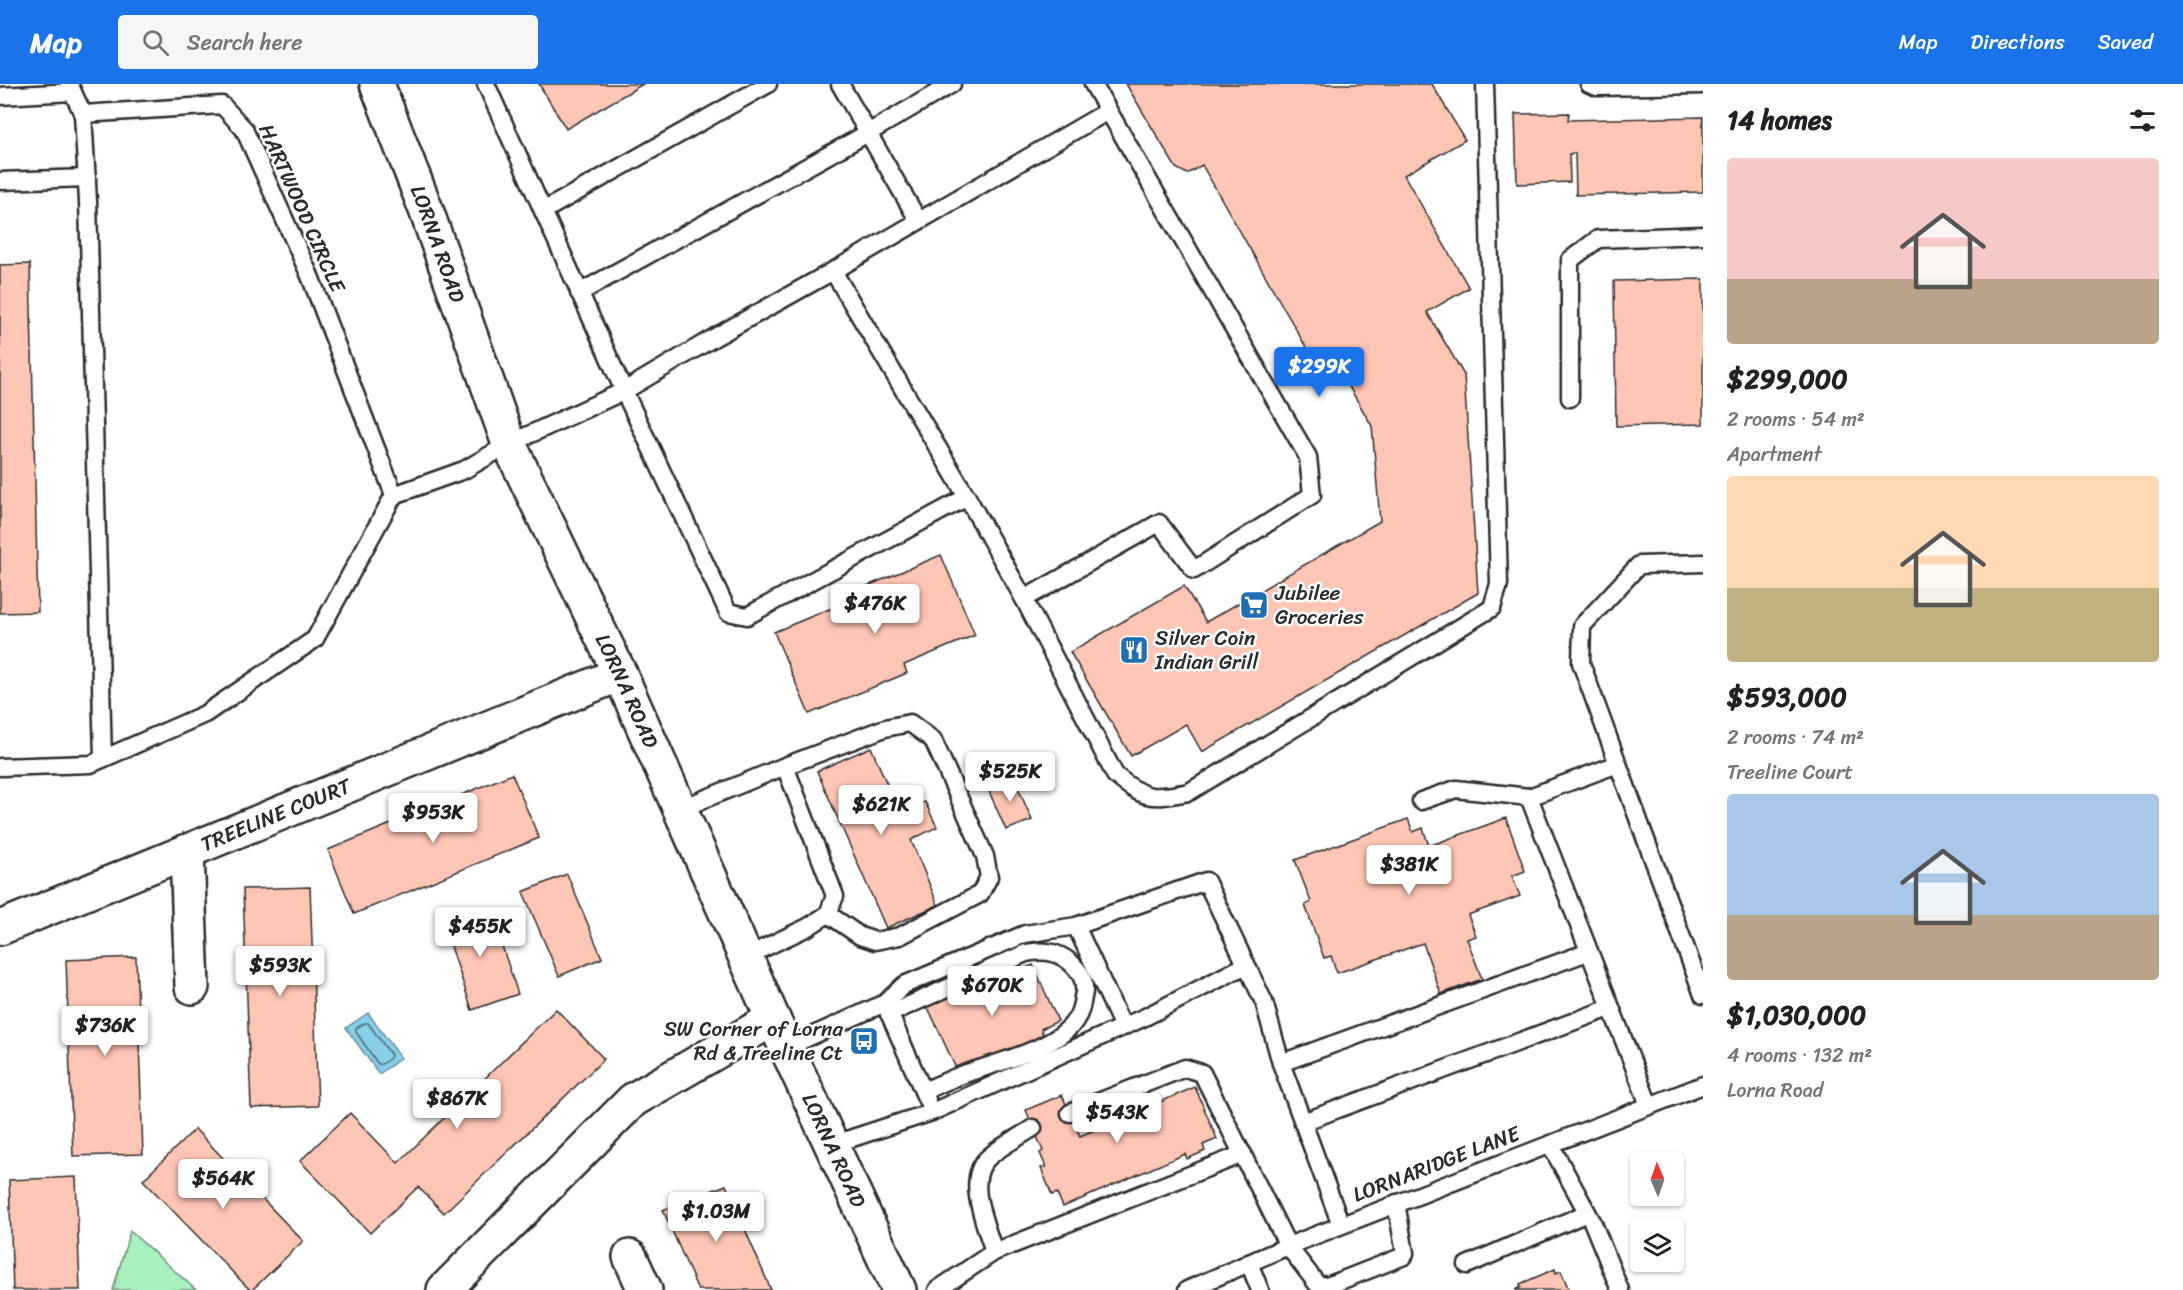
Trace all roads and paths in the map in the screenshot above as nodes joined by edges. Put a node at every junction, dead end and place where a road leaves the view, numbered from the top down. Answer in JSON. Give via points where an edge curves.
{"nodes":[{"id":1,"x":377,"y":84,"type":"edge"},
{"id":2,"x":486,"y":84,"type":"edge"},
{"id":3,"x":768,"y":84,"type":"edge"},
{"id":4,"x":840,"y":84,"type":"edge"},
{"id":5,"x":952,"y":84,"type":"edge"},
{"id":6,"x":1093,"y":84,"type":"edge"},
{"id":7,"x":1485,"y":84,"type":"edge"},
{"id":8,"x":1588,"y":84,"type":"edge"},
{"id":9,"x":1703,"y":85,"type":"edge"},
{"id":10,"x":71,"y":88,"type":"edge"},
{"id":11,"x":0,"y":96,"type":"edge"},
{"id":12,"x":1108,"y":111,"type":"junction"},
{"id":13,"x":83,"y":114,"type":"junction"},
{"id":14,"x":868,"y":133,"type":"junction"},
{"id":15,"x":87,"y":178,"type":"junction"},
{"id":16,"x":0,"y":181,"type":"edge"},
{"id":17,"x":543,"y":212,"type":"junction"},
{"id":18,"x":918,"y":220,"type":"junction"},
{"id":19,"x":1703,"y":235,"type":"edge"},
{"id":20,"x":833,"y":272,"type":"junction"},
{"id":21,"x":579,"y":293,"type":"junction"},
{"id":22,"x":624,"y":391,"type":"junction"},
{"id":23,"x":1570,"y":398,"type":"dead end"},
{"id":24,"x":509,"y":444,"type":"junction"},
{"id":25,"x":394,"y":495,"type":"junction"},
{"id":26,"x":967,"y":498,"type":"junction"},
{"id":27,"x":1703,"y":563,"type":"edge"},
{"id":28,"x":1024,"y":599,"type":"junction"},
{"id":29,"x":620,"y":674,"type":"junction"},
{"id":30,"x":103,"y":758,"type":"junction"},
{"id":31,"x":1618,"y":764,"type":"junction"},
{"id":32,"x":785,"y":766,"type":"junction"},
{"id":33,"x":0,"y":767,"type":"edge"},
{"id":34,"x":1529,"y":796,"type":"junction"},
{"id":35,"x":1421,"y":801,"type":"dead end"},
{"id":36,"x":680,"y":809,"type":"junction"},
{"id":37,"x":187,"y":851,"type":"junction"},
{"id":38,"x":828,"y":914,"type":"junction"},
{"id":39,"x":1076,"y":926,"type":"junction"},
{"id":40,"x":0,"y":928,"type":"edge"},
{"id":41,"x":1588,"y":952,"type":"junction"},
{"id":42,"x":745,"y":957,"type":"junction"},
{"id":43,"x":1246,"y":965,"type":"junction"},
{"id":44,"x":1701,"y":985,"type":"edge"},
{"id":45,"x":192,"y":987,"type":"dead end"},
{"id":46,"x":1610,"y":1008,"type":"junction"},
{"id":47,"x":887,"y":1009,"type":"junction"},
{"id":48,"x":1124,"y":1027,"type":"junction"},
{"id":49,"x":780,"y":1033,"type":"junction"},
{"id":50,"x":1281,"y":1063,"type":"junction"},
{"id":51,"x":1703,"y":1085,"type":"edge"},
{"id":52,"x":923,"y":1091,"type":"junction"},
{"id":53,"x":1649,"y":1105,"type":"junction"},
{"id":54,"x":932,"y":1112,"type":"junction"},
{"id":55,"x":1070,"y":1113,"type":"dead end"},
{"id":56,"x":1303,"y":1122,"type":"junction"},
{"id":57,"x":1034,"y":1128,"type":"dead end"},
{"id":58,"x":1550,"y":1144,"type":"junction"},
{"id":59,"x":831,"y":1145,"type":"junction"},
{"id":60,"x":1243,"y":1154,"type":"junction"},
{"id":61,"x":1396,"y":1203,"type":"junction"},
{"id":62,"x":1587,"y":1213,"type":"junction"},
{"id":63,"x":1341,"y":1225,"type":"junction"},
{"id":64,"x":1288,"y":1246,"type":"junction"},
{"id":65,"x":994,"y":1252,"type":"junction"},
{"id":66,"x":630,"y":1257,"type":"dead end"},
{"id":67,"x":1249,"y":1263,"type":"junction"},
{"id":68,"x":1467,"y":1265,"type":"dead end"},
{"id":69,"x":444,"y":1290,"type":"edge"},
{"id":70,"x":645,"y":1290,"type":"edge"},
{"id":71,"x":899,"y":1290,"type":"edge"},
{"id":72,"x":937,"y":1290,"type":"edge"},
{"id":73,"x":1187,"y":1290,"type":"edge"},
{"id":74,"x":1260,"y":1290,"type":"edge"},
{"id":75,"x":1620,"y":1290,"type":"edge"}],
"edges":[{"from":1,"to":24,"type":"street","name":"LORNA ROAD"},
{"from":2,"to":17,"type":"lane"},
{"from":3,"to":17,"type":"lane"},
{"from":4,"to":14,"type":"lane"},
{"from":5,"to":14,"type":"lane"},
{"from":6,"to":12,"type":"lane"},
{"from":7,"to":28,"type":"lane","via":[[1499,584],[1492,608],[1189,792],[1156,798],[1134,791],[1115,775]]},
{"from":8,"to":9,"type":"lane"},
{"from":10,"to":11,"type":"lane"},
{"from":10,"to":13,"type":"lane"},
{"from":12,"to":18,"type":"lane"},
{"from":12,"to":28,"type":"lane","via":[[1308,457],[1312,495],[1194,570],[1159,523]]},
{"from":13,"to":15,"type":"lane"},
{"from":13,"to":25,"type":"lane","name":"HARTWOOD CIRCLE","via":[[222,105],[244,129],[310,276]]},
{"from":14,"to":18,"type":"lane"},
{"from":14,"to":21,"type":"lane"},
{"from":15,"to":16,"type":"lane"},
{"from":15,"to":30,"type":"lane"},
{"from":17,"to":21,"type":"lane"},
{"from":18,"to":20,"type":"lane"},
{"from":19,"to":23,"type":"lane","via":[[1599,239],[1570,260]]},
{"from":20,"to":22,"type":"lane"},
{"from":20,"to":26,"type":"lane"},
{"from":21,"to":22,"type":"lane"},
{"from":22,"to":24,"type":"lane"},
{"from":22,"to":26,"type":"lane","via":[[728,612],[747,616]]},
{"from":24,"to":25,"type":"lane","via":[[464,470]]},
{"from":24,"to":29,"type":"street","name":"LORNA ROAD"},
{"from":25,"to":30,"type":"lane","via":[[315,639],[205,714]]},
{"from":26,"to":28,"type":"lane"},
{"from":27,"to":31,"type":"lane","via":[[1639,565],[1582,626],[1581,663]]},
{"from":29,"to":36,"type":"street","name":"LORNA ROAD"},
{"from":29,"to":37,"type":"street","name":"TREELINE COURT"},
{"from":30,"to":33,"type":"lane","via":[[91,764]]},
{"from":31,"to":34,"type":"lane"},
{"from":31,"to":44,"type":"lane"},
{"from":32,"to":36,"type":"lane"},
{"from":32,"to":38,"type":"lane","via":[[835,896]]},
{"from":32,"to":38,"type":"lane","via":[[885,728],[910,723],[933,740],[985,856],[989,877],[980,894],[900,936],[875,941],[860,936]]},
{"from":34,"to":35,"type":"lane","via":[[1456,789]]},
{"from":34,"to":41,"type":"lane"},
{"from":36,"to":42,"type":"street","name":"LORNA ROAD"},
{"from":37,"to":40,"type":"street","name":"TREELINE COURT"},
{"from":37,"to":45,"type":"street"},
{"from":38,"to":42,"type":"lane"},
{"from":39,"to":43,"type":"lane","via":[[1206,880]]},
{"from":39,"to":47,"type":"lane","via":[[1024,934],[904,985]]},
{"from":39,"to":48,"type":"lane"},
{"from":41,"to":46,"type":"lane"},
{"from":41,"to":50,"type":"lane"},
{"from":42,"to":49,"type":"street","name":"LORNA ROAD"},
{"from":43,"to":48,"type":"lane"},
{"from":43,"to":50,"type":"lane","via":[[1264,1002]]},
{"from":46,"to":53,"type":"lane"},
{"from":46,"to":56,"type":"lane"},
{"from":47,"to":49,"type":"lane"},
{"from":47,"to":52,"type":"lane"},
{"from":47,"to":52,"type":"lane","via":[[1026,953],[1053,952],[1081,973],[1082,1005],[1076,1020],[1061,1035],[1014,1058]]},
{"from":48,"to":54,"type":"lane"},
{"from":49,"to":59,"type":"street","name":"LORNA ROAD"},
{"from":49,"to":69,"type":"street","via":[[633,1100]]},
{"from":50,"to":56,"type":"lane"},
{"from":51,"to":53,"type":"lane","name":"LORNARIDGE LANE"},
{"from":52,"to":54,"type":"lane"},
{"from":53,"to":58,"type":"lane","name":"LORNARIDGE LANE"},
{"from":54,"to":59,"type":"lane"},
{"from":55,"to":60,"type":"lane","via":[[1185,1068],[1202,1073]]},
{"from":56,"to":63,"type":"lane"},
{"from":57,"to":65,"type":"lane","via":[[988,1157],[978,1173],[979,1204]]},
{"from":58,"to":61,"type":"lane","name":"LORNARIDGE LANE"},
{"from":58,"to":62,"type":"lane"},
{"from":59,"to":71,"type":"street","name":"LORNA ROAD"},
{"from":60,"to":64,"type":"lane"},
{"from":60,"to":65,"type":"lane"},
{"from":61,"to":63,"type":"lane","name":"LORNARIDGE LANE"},
{"from":61,"to":64,"type":"lane","via":[[1405,1253],[1401,1258],[1327,1287],[1317,1284]]},
{"from":62,"to":68,"type":"lane"},
{"from":62,"to":75,"type":"lane"},
{"from":63,"to":64,"type":"lane","name":"LORNARIDGE LANE"},
{"from":64,"to":67,"type":"lane","name":"LORNARIDGE LANE"},
{"from":65,"to":72,"type":"lane"},
{"from":66,"to":70,"type":"street"},
{"from":67,"to":73,"type":"lane","name":"LORNARIDGE LANE"},
{"from":67,"to":74,"type":"lane"}]}
